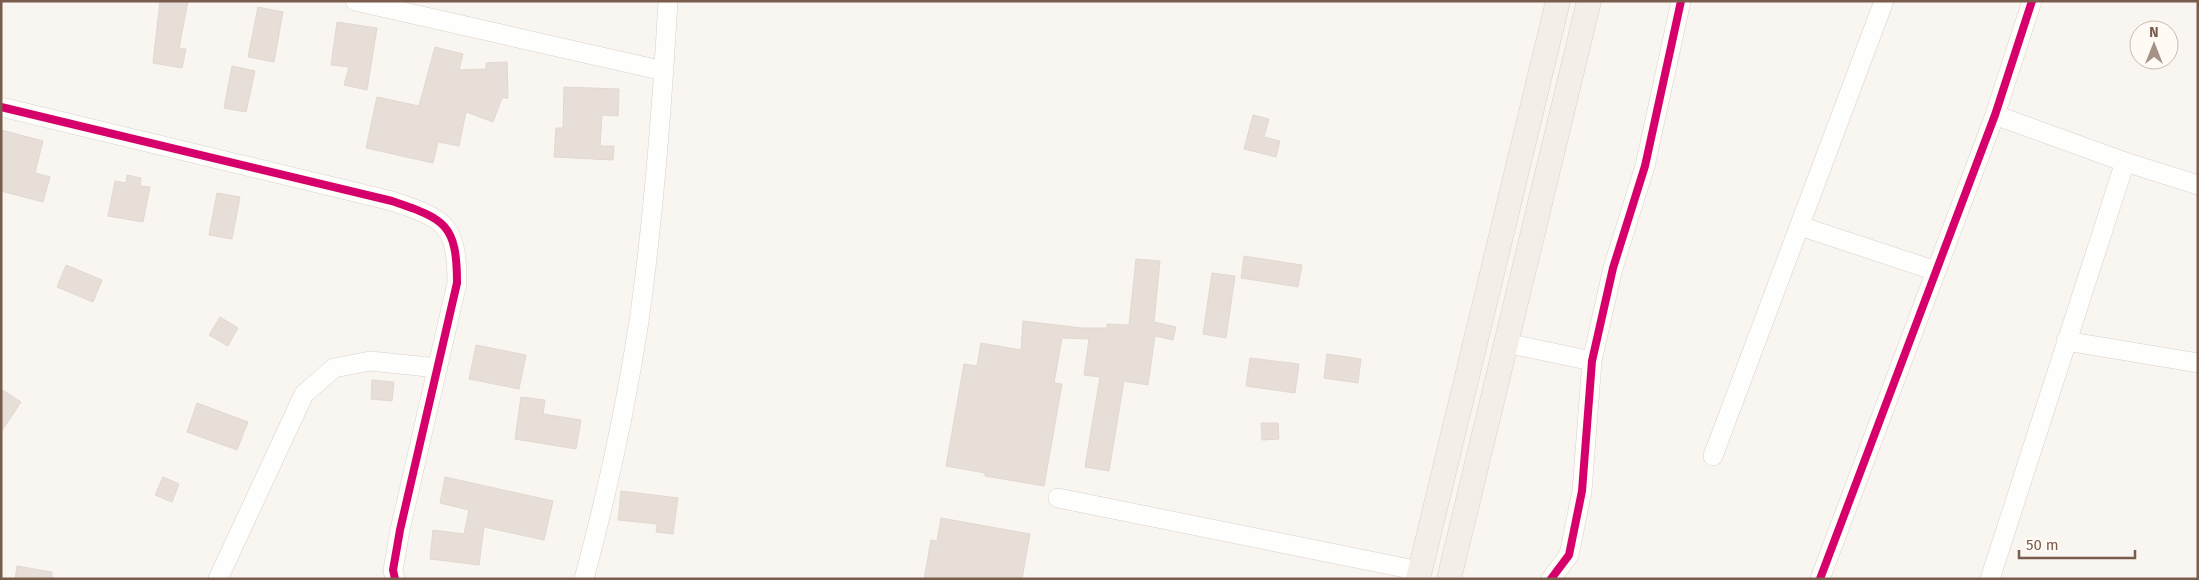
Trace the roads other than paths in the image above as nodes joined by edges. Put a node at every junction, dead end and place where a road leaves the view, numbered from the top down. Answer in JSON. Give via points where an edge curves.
{"nodes":[{"id":1,"x":355,"y":1,"type":"edge"},
{"id":2,"x":668,"y":1,"type":"edge"},
{"id":3,"x":1558,"y":1,"type":"edge"},
{"id":4,"x":1589,"y":1,"type":"edge"},
{"id":5,"x":1681,"y":1,"type":"edge"},
{"id":6,"x":1884,"y":1,"type":"edge"},
{"id":7,"x":2032,"y":1,"type":"edge"},
{"id":8,"x":664,"y":71,"type":"junction"},
{"id":9,"x":1,"y":107,"type":"edge"},
{"id":10,"x":1995,"y":115,"type":"junction"},
{"id":11,"x":2125,"y":162,"type":"junction"},
{"id":12,"x":2198,"y":185,"type":"edge"},
{"id":13,"x":1800,"y":226,"type":"junction"},
{"id":14,"x":1936,"y":271,"type":"junction"},
{"id":15,"x":2066,"y":341,"type":"junction"},
{"id":16,"x":1506,"y":343,"type":"junction"},
{"id":17,"x":1592,"y":361,"type":"junction"},
{"id":18,"x":2198,"y":363,"type":"edge"},
{"id":19,"x":438,"y":368,"type":"junction"},
{"id":20,"x":1713,"y":456,"type":"dead end"},
{"id":21,"x":1058,"y":498,"type":"dead end"},
{"id":22,"x":1419,"y":575,"type":"edge"},
{"id":23,"x":218,"y":579,"type":"edge"},
{"id":24,"x":395,"y":579,"type":"edge"},
{"id":25,"x":584,"y":579,"type":"edge"},
{"id":26,"x":1449,"y":579,"type":"edge"},
{"id":27,"x":1551,"y":579,"type":"edge"},
{"id":28,"x":1820,"y":579,"type":"edge"},
{"id":29,"x":1990,"y":579,"type":"edge"}],
"edges":[{"from":1,"to":8,"type":"street"},
{"from":2,"to":8,"type":"street"},
{"from":3,"to":22,"type":"main road"},
{"from":4,"to":16,"type":"main road"},
{"from":5,"to":17,"type":"street","via":[[1645,166],[1613,268]]},
{"from":6,"to":13,"type":"street"},
{"from":7,"to":10,"type":"street"},
{"from":8,"to":25,"type":"street","via":[[659,153],[639,322],[604,502]]},
{"from":9,"to":19,"type":"street","via":[[392,201],[429,214],[449,230],[457,253],[457,283]]},
{"from":10,"to":11,"type":"street"},
{"from":10,"to":14,"type":"street"},
{"from":11,"to":12,"type":"street"},
{"from":11,"to":15,"type":"street"},
{"from":13,"to":14,"type":"street"},
{"from":13,"to":20,"type":"street"},
{"from":14,"to":28,"type":"street"},
{"from":15,"to":18,"type":"street"},
{"from":15,"to":29,"type":"street"},
{"from":16,"to":17,"type":"street"},
{"from":16,"to":26,"type":"main road"},
{"from":17,"to":27,"type":"street","via":[[1582,491],[1570,555]]},
{"from":19,"to":23,"type":"street","via":[[370,362],[334,368],[304,394]]},
{"from":19,"to":24,"type":"street","via":[[400,530],[393,570]]},
{"from":21,"to":22,"type":"street"}]}
